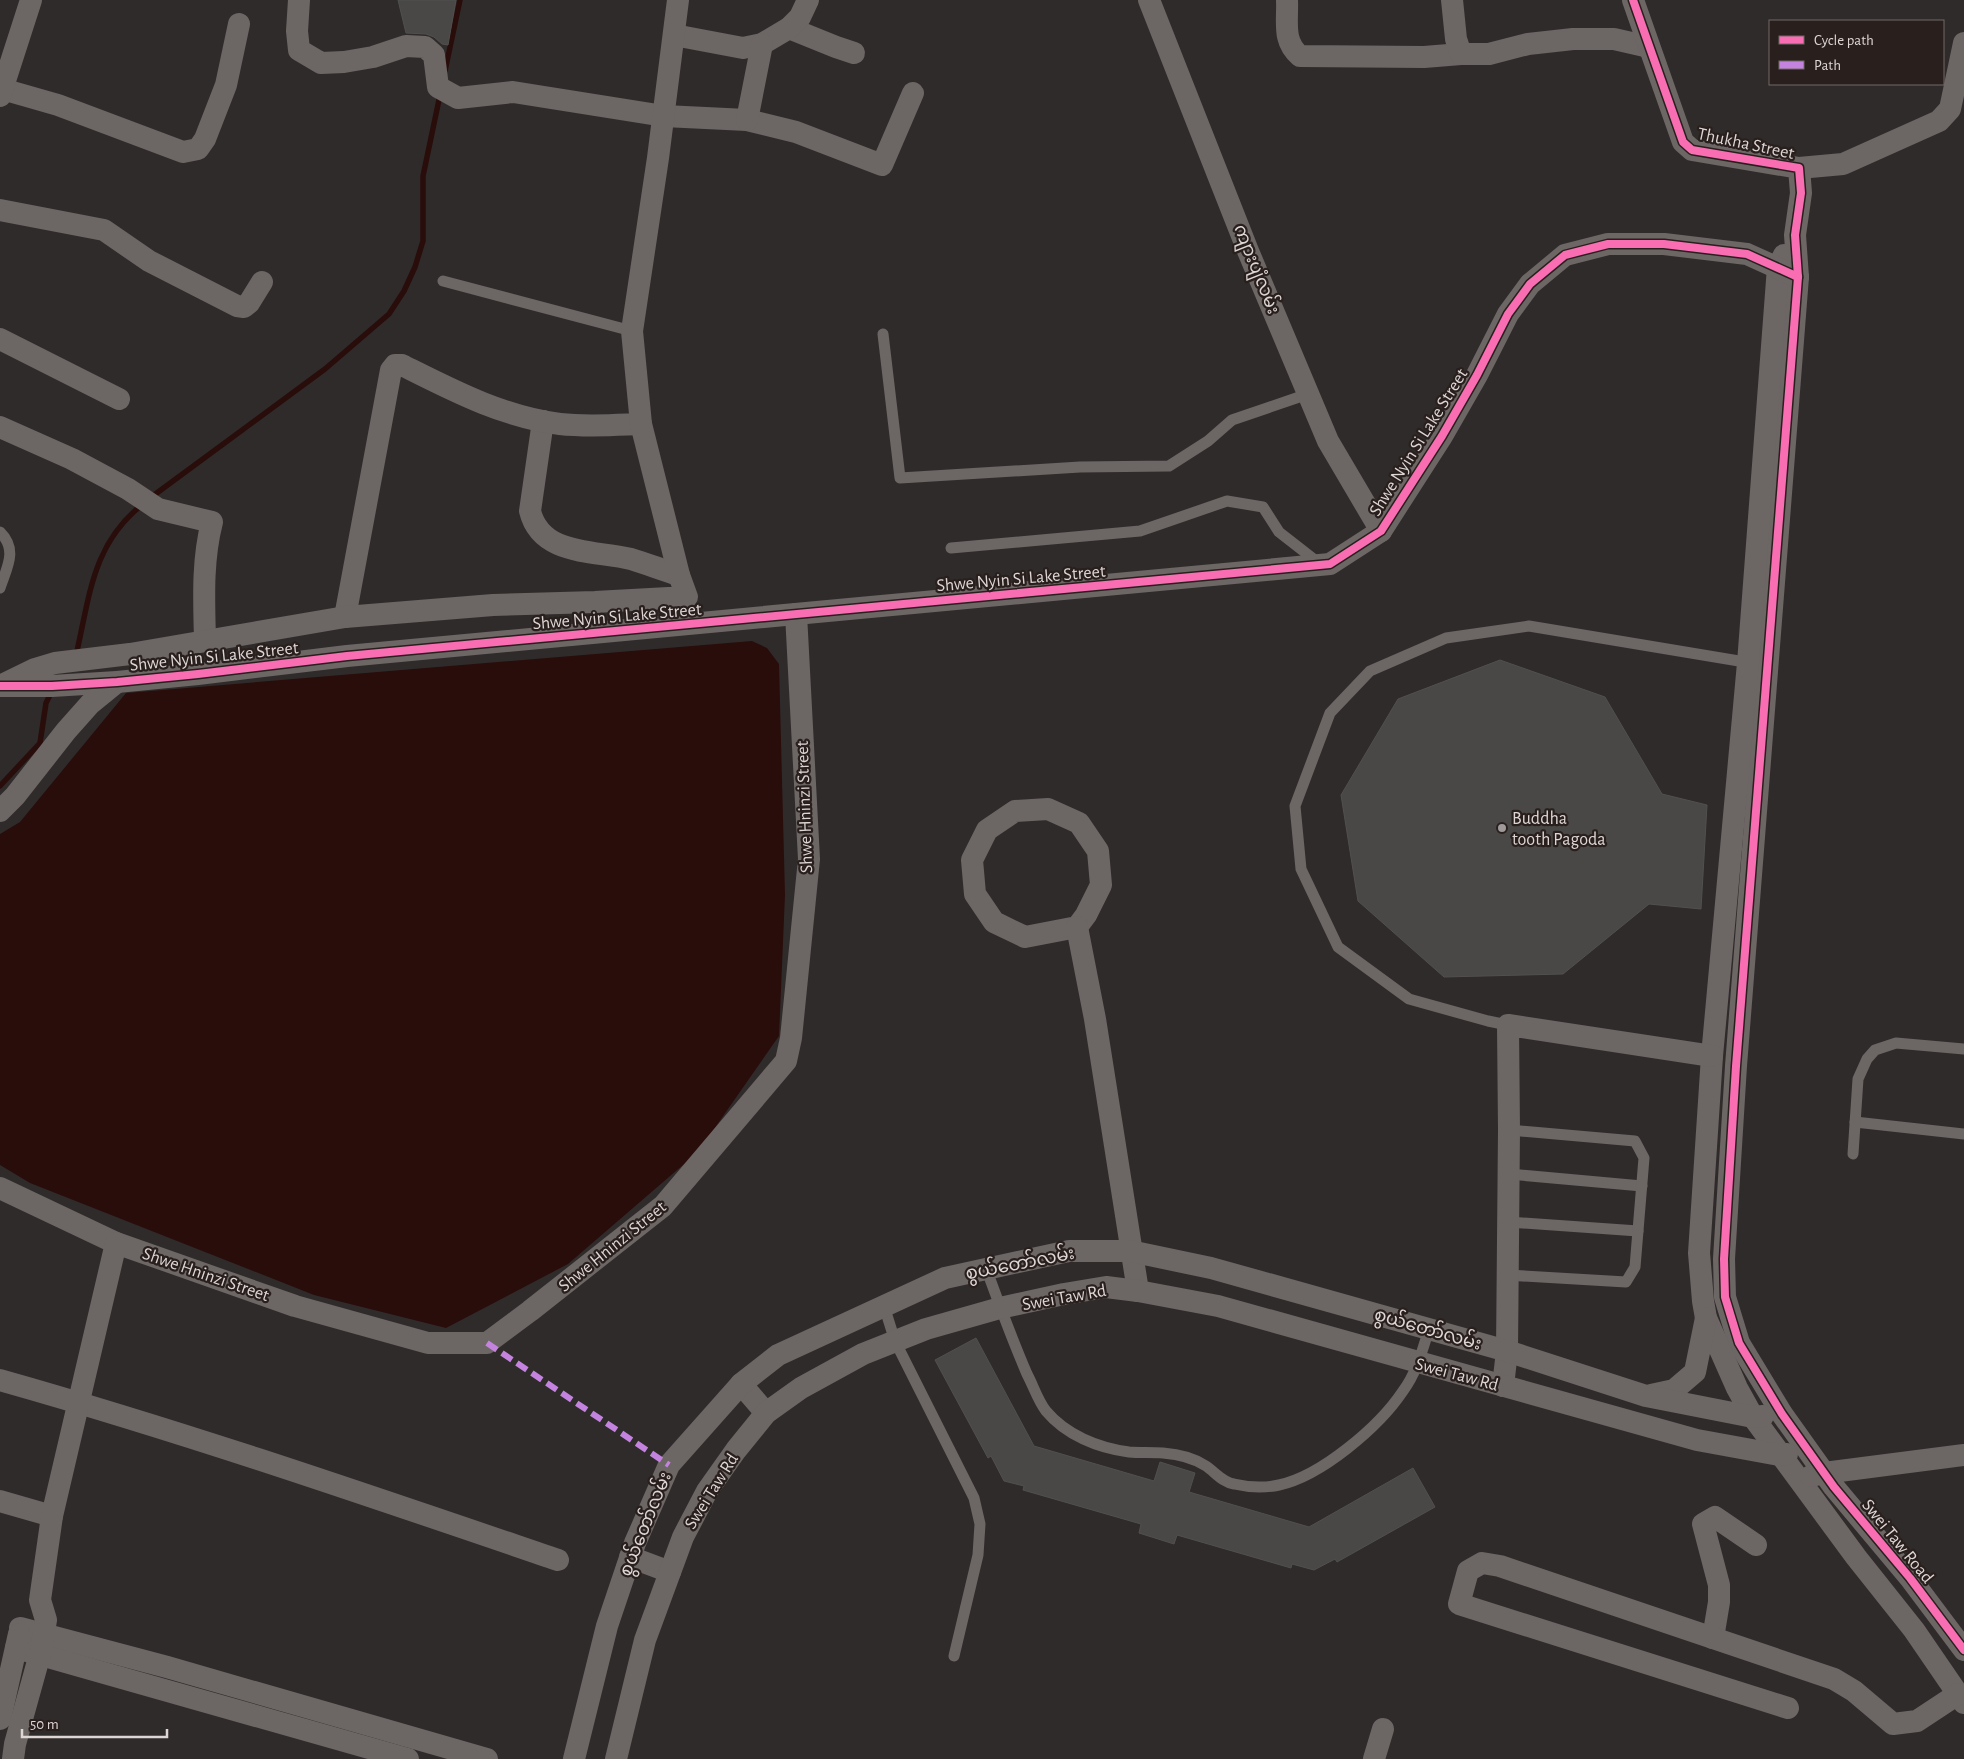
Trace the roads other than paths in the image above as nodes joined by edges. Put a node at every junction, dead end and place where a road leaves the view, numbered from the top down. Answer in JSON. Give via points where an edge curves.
{"nodes":[{"id":1,"x":30,"y":0,"type":"edge"},
{"id":2,"x":299,"y":0,"type":"edge"},
{"id":3,"x":678,"y":0,"type":"edge"},
{"id":4,"x":808,"y":0,"type":"edge"},
{"id":5,"x":1149,"y":0,"type":"edge"},
{"id":6,"x":1287,"y":0,"type":"edge"},
{"id":7,"x":1452,"y":0,"type":"edge"},
{"id":8,"x":1633,"y":0,"type":"edge"},
{"id":9,"x":239,"y":24,"type":"dead end"},
{"id":10,"x":789,"y":28,"type":"junction"},
{"id":11,"x":674,"y":35,"type":"junction"},
{"id":12,"x":1964,"y":42,"type":"edge"},
{"id":13,"x":762,"y":44,"type":"junction"},
{"id":14,"x":1649,"y":47,"type":"junction"},
{"id":15,"x":854,"y":52,"type":"dead end"},
{"id":16,"x":1461,"y":54,"type":"junction"},
{"id":17,"x":5,"y":63,"type":"edge"},
{"id":18,"x":1,"y":93,"type":"edge"},
{"id":19,"x":912,"y":93,"type":"dead end"},
{"id":20,"x":664,"y":116,"type":"junction"},
{"id":21,"x":747,"y":120,"type":"junction"},
{"id":22,"x":1799,"y":168,"type":"junction"},
{"id":23,"x":0,"y":210,"type":"edge"},
{"id":24,"x":1795,"y":235,"type":"junction"},
{"id":25,"x":1778,"y":267,"type":"junction"},
{"id":26,"x":1798,"y":277,"type":"junction"},
{"id":27,"x":262,"y":282,"type":"dead end"},
{"id":28,"x":443,"y":282,"type":"dead end"},
{"id":29,"x":632,"y":331,"type":"junction"},
{"id":30,"x":883,"y":334,"type":"dead end"},
{"id":31,"x":0,"y":339,"type":"edge"},
{"id":32,"x":1308,"y":394,"type":"junction"},
{"id":33,"x":119,"y":399,"type":"dead end"},
{"id":34,"x":543,"y":421,"type":"junction"},
{"id":35,"x":640,"y":424,"type":"junction"},
{"id":36,"x":0,"y":427,"type":"edge"},
{"id":37,"x":1381,"y":531,"type":"junction"},
{"id":38,"x":0,"y":532,"type":"edge"},
{"id":39,"x":951,"y":548,"type":"dead end"},
{"id":40,"x":1321,"y":565,"type":"junction"},
{"id":41,"x":679,"y":575,"type":"junction"},
{"id":42,"x":0,"y":588,"type":"edge"},
{"id":43,"x":796,"y":614,"type":"junction"},
{"id":44,"x":345,"y":617,"type":"junction"},
{"id":45,"x":205,"y":640,"type":"junction"},
{"id":46,"x":1758,"y":664,"type":"junction"},
{"id":47,"x":117,"y":682,"type":"junction"},
{"id":48,"x":0,"y":686,"type":"edge"},
{"id":49,"x":0,"y":811,"type":"edge"},
{"id":50,"x":1077,"y":927,"type":"junction"},
{"id":51,"x":1508,"y":1025,"type":"junction"},
{"id":52,"x":1964,"y":1049,"type":"edge"},
{"id":53,"x":1712,"y":1056,"type":"junction"},
{"id":54,"x":1855,"y":1122,"type":"junction"},
{"id":55,"x":1509,"y":1130,"type":"junction"},
{"id":56,"x":1964,"y":1134,"type":"edge"},
{"id":57,"x":1852,"y":1154,"type":"dead end"},
{"id":58,"x":1509,"y":1174,"type":"junction"},
{"id":59,"x":1642,"y":1186,"type":"junction"},
{"id":60,"x":0,"y":1188,"type":"edge"},
{"id":61,"x":1508,"y":1222,"type":"junction"},
{"id":62,"x":1638,"y":1231,"type":"junction"},
{"id":63,"x":116,"y":1243,"type":"junction"},
{"id":64,"x":1130,"y":1250,"type":"junction"},
{"id":65,"x":986,"y":1268,"type":"junction"},
{"id":66,"x":1507,"y":1275,"type":"junction"},
{"id":67,"x":1138,"y":1291,"type":"junction"},
{"id":68,"x":884,"y":1306,"type":"junction"},
{"id":69,"x":1000,"y":1308,"type":"junction"},
{"id":70,"x":1706,"y":1318,"type":"junction"},
{"id":71,"x":1429,"y":1329,"type":"junction"},
{"id":72,"x":895,"y":1341,"type":"junction"},
{"id":73,"x":1507,"y":1350,"type":"junction"},
{"id":74,"x":1419,"y":1364,"type":"junction"},
{"id":75,"x":0,"y":1380,"type":"edge"},
{"id":76,"x":741,"y":1384,"type":"junction"},
{"id":77,"x":1504,"y":1386,"type":"junction"},
{"id":78,"x":1646,"y":1396,"type":"junction"},
{"id":79,"x":78,"y":1402,"type":"junction"},
{"id":80,"x":766,"y":1413,"type":"junction"},
{"id":81,"x":1782,"y":1414,"type":"junction"},
{"id":82,"x":1753,"y":1418,"type":"junction"},
{"id":83,"x":1807,"y":1452,"type":"junction"},
{"id":84,"x":1779,"y":1455,"type":"junction"},
{"id":85,"x":1964,"y":1455,"type":"edge"},
{"id":86,"x":1824,"y":1473,"type":"junction"},
{"id":87,"x":1798,"y":1480,"type":"junction"},
{"id":88,"x":0,"y":1500,"type":"edge"},
{"id":89,"x":52,"y":1516,"type":"junction"},
{"id":90,"x":1756,"y":1545,"type":"dead end"},
{"id":91,"x":630,"y":1557,"type":"junction"},
{"id":92,"x":558,"y":1560,"type":"dead end"},
{"id":93,"x":670,"y":1572,"type":"junction"},
{"id":94,"x":40,"y":1600,"type":"junction"},
{"id":95,"x":18,"y":1638,"type":"junction"},
{"id":96,"x":1713,"y":1638,"type":"junction"},
{"id":97,"x":42,"y":1644,"type":"junction"},
{"id":98,"x":1964,"y":1650,"type":"edge"},
{"id":99,"x":954,"y":1656,"type":"dead end"},
{"id":100,"x":1961,"y":1698,"type":"edge"},
{"id":101,"x":1788,"y":1708,"type":"dead end"},
{"id":102,"x":0,"y":1719,"type":"edge"},
{"id":103,"x":1383,"y":1729,"type":"dead end"},
{"id":104,"x":13,"y":1759,"type":"edge"},
{"id":105,"x":408,"y":1759,"type":"edge"},
{"id":106,"x":487,"y":1759,"type":"edge"},
{"id":107,"x":574,"y":1759,"type":"edge"},
{"id":108,"x":616,"y":1759,"type":"edge"},
{"id":109,"x":1374,"y":1759,"type":"edge"}],
"edges":[{"from":1,"to":17,"type":"street"},
{"from":2,"to":20,"type":"street","via":[[299,50],[321,63],[373,57],[406,46],[425,47],[434,55],[443,90],[458,98],[513,92]]},
{"from":3,"to":11,"type":"street"},
{"from":4,"to":10,"type":"street","via":[[800,17]]},
{"from":5,"to":32,"type":"street","name":"ကျားပျံလမ်း"},
{"from":6,"to":16,"type":"street","via":[[1287,36],[1290,46],[1300,56],[1424,57]]},
{"from":7,"to":16,"type":"street"},
{"from":8,"to":14,"type":"street","name":"Thukha Street"},
{"from":9,"to":18,"type":"street","via":[[226,85],[206,139],[198,149],[183,152],[58,105]]},
{"from":10,"to":13,"type":"street"},
{"from":10,"to":15,"type":"street"},
{"from":11,"to":13,"type":"street","via":[[743,48]]},
{"from":11,"to":20,"type":"street"},
{"from":12,"to":22,"type":"street","via":[[1950,109],[1939,121],[1843,164]]},
{"from":13,"to":21,"type":"street"},
{"from":14,"to":16,"type":"street","via":[[1614,39],[1573,39],[1528,44],[1489,54]]},
{"from":14,"to":22,"type":"street","name":"Thukha Street","via":[[1683,142],[1692,150]]},
{"from":17,"to":18,"type":"street"},
{"from":19,"to":21,"type":"street","via":[[882,165],[796,132]]},
{"from":20,"to":21,"type":"street"},
{"from":20,"to":29,"type":"street"},
{"from":22,"to":24,"type":"street","name":"Thukha Street","via":[[1801,192]]},
{"from":23,"to":27,"type":"street","via":[[104,230],[149,260],[244,308]]},
{"from":24,"to":25,"type":"street"},
{"from":24,"to":26,"type":"street"},
{"from":25,"to":26,"type":"street","name":"Shwe Nyin Si Lake Street"},
{"from":25,"to":37,"type":"street","name":"Shwe Nyin Si Lake Street","via":[[1747,254],[1664,244],[1608,244],[1565,255],[1530,284],[1508,314],[1442,436]]},
{"from":25,"to":46,"type":"street"},
{"from":26,"to":46,"type":"street"},
{"from":28,"to":29,"type":"lane"},
{"from":29,"to":35,"type":"street"},
{"from":30,"to":32,"type":"lane","via":[[900,478],[1080,467],[1169,466],[1208,441],[1232,420]]},
{"from":31,"to":33,"type":"street"},
{"from":32,"to":37,"type":"street","name":"ကျားပျံလမ်း","via":[[1328,441]]},
{"from":34,"to":35,"type":"street","via":[[586,426]]},
{"from":34,"to":41,"type":"street","via":[[530,511],[533,524],[546,537],[567,548],[630,559]]},
{"from":34,"to":44,"type":"street","via":[[478,402],[402,365],[395,365],[391,370]]},
{"from":35,"to":41,"type":"street"},
{"from":36,"to":45,"type":"street","via":[[128,488],[158,509],[212,522],[206,545]]},
{"from":37,"to":40,"type":"street","name":"Shwe Nyin Si Lake Street","via":[[1330,564]]},
{"from":38,"to":42,"type":"lane","via":[[7,538],[11,551]]},
{"from":39,"to":40,"type":"lane","via":[[1140,531],[1227,500],[1263,508],[1279,532]]},
{"from":40,"to":43,"type":"street","name":"Shwe Nyin Si Lake Street"},
{"from":41,"to":44,"type":"street","via":[[687,597],[493,605]]},
{"from":43,"to":47,"type":"street","name":"Shwe Nyin Si Lake Street","via":[[346,656]]},
{"from":43,"to":63,"type":"street","name":"Shwe Hninzi Street","via":[[809,859],[786,1061],[664,1206],[487,1343],[428,1343],[295,1306]]},
{"from":44,"to":45,"type":"street"},
{"from":45,"to":48,"type":"street","via":[[55,663],[34,669]]},
{"from":46,"to":51,"type":"lane","via":[[1529,626],[1446,638],[1379,667],[1370,671],[1330,713],[1295,806],[1301,869],[1338,946],[1409,999]]},
{"from":46,"to":53,"type":"street"},
{"from":46,"to":81,"type":"street","name":"Swei Taw Road","via":[[1724,1258],[1725,1297],[1739,1343]]},
{"from":47,"to":48,"type":"street","name":"Shwe Nyin Si Lake Street"},
{"from":47,"to":49,"type":"street","via":[[90,704],[16,796]]},
{"from":50,"to":50,"type":"street","via":[[1101,885],[1098,851],[1079,823],[1048,809],[1023,810],[1015,811],[987,830],[972,860],[974,894],[994,922],[1024,937]]},
{"from":50,"to":64,"type":"street","via":[[1095,1019]]},
{"from":51,"to":53,"type":"street"},
{"from":51,"to":55,"type":"street"},
{"from":52,"to":54,"type":"lane","via":[[1896,1043],[1875,1050],[1858,1079]]},
{"from":53,"to":70,"type":"street","via":[[1699,1253]]},
{"from":54,"to":56,"type":"lane"},
{"from":54,"to":57,"type":"lane"},
{"from":55,"to":58,"type":"street"},
{"from":55,"to":59,"type":"lane","via":[[1634,1141],[1644,1158]]},
{"from":58,"to":59,"type":"lane"},
{"from":58,"to":61,"type":"street"},
{"from":59,"to":62,"type":"lane"},
{"from":60,"to":63,"type":"street","name":"Shwe Hninzi Street"},
{"from":61,"to":62,"type":"lane"},
{"from":61,"to":66,"type":"street"},
{"from":62,"to":66,"type":"lane","via":[[1635,1267],[1626,1282]]},
{"from":63,"to":79,"type":"street"},
{"from":64,"to":65,"type":"street","name":"စွယ်တော်လမ်း","via":[[1068,1251]]},
{"from":64,"to":67,"type":"street"},
{"from":64,"to":71,"type":"street","name":"စွယ်တော်လမ်း","via":[[1211,1268]]},
{"from":65,"to":68,"type":"street","name":"စွယ်တော်လမ်း","via":[[945,1278]]},
{"from":65,"to":69,"type":"lane"},
{"from":66,"to":73,"type":"street"},
{"from":67,"to":69,"type":"street","name":"Swei Taw Rd","via":[[1106,1287]]},
{"from":67,"to":74,"type":"street","name":"Swei Taw Rd","via":[[1218,1306]]},
{"from":68,"to":72,"type":"lane"},
{"from":68,"to":76,"type":"street","name":"စွယ်တော်လမ်း","via":[[778,1355]]},
{"from":69,"to":72,"type":"street","name":"Swei Taw Rd"},
{"from":69,"to":74,"type":"lane","via":[[1045,1410],[1065,1428],[1085,1440],[1110,1448],[1185,1457],[1205,1465],[1232,1484],[1254,1487],[1278,1485],[1301,1477],[1357,1440],[1394,1403]]},
{"from":70,"to":78,"type":"street","via":[[1695,1372],[1674,1390]]},
{"from":70,"to":82,"type":"street"},
{"from":71,"to":73,"type":"street","name":"စွယ်တော်လမ်း"},
{"from":71,"to":74,"type":"lane"},
{"from":72,"to":80,"type":"street","name":"Swei Taw Rd","via":[[863,1354],[808,1384]]},
{"from":72,"to":99,"type":"lane","via":[[974,1498],[980,1524],[978,1555]]},
{"from":73,"to":77,"type":"street"},
{"from":73,"to":78,"type":"street","name":"စွယ်တော်လမ်း"},
{"from":74,"to":77,"type":"street","name":"Swei Taw Rd"},
{"from":75,"to":79,"type":"street"},
{"from":76,"to":80,"type":"street"},
{"from":76,"to":91,"type":"street","name":"စွယ်တော်လမ်း","via":[[669,1465]]},
{"from":77,"to":84,"type":"street","name":"Swei Taw Rd","via":[[1697,1440]]},
{"from":78,"to":82,"type":"street","name":"စွယ်တော်လမ်း"},
{"from":79,"to":89,"type":"street"},
{"from":79,"to":92,"type":"street"},
{"from":80,"to":93,"type":"street","name":"Swei Taw Rd","via":[[706,1491]]},
{"from":81,"to":82,"type":"street","name":"စွယ်တော်လမ်း"},
{"from":81,"to":83,"type":"street","name":"Swei Taw Road"},
{"from":82,"to":84,"type":"street"},
{"from":83,"to":84,"type":"street","name":"Swei Taw Rd"},
{"from":83,"to":86,"type":"street","name":"Swei Taw Road"},
{"from":84,"to":87,"type":"street"},
{"from":85,"to":86,"type":"street"},
{"from":86,"to":87,"type":"street"},
{"from":86,"to":98,"type":"street","name":"Swei Taw Road"},
{"from":87,"to":100,"type":"street","via":[[1914,1630]]},
{"from":88,"to":89,"type":"street"},
{"from":89,"to":94,"type":"street"},
{"from":90,"to":96,"type":"street","via":[[1715,1516],[1703,1524],[1719,1585]]},
{"from":91,"to":93,"type":"street"},
{"from":91,"to":107,"type":"street","name":"စွယ်တော်လမ်း","via":[[607,1626]]},
{"from":93,"to":108,"type":"street","name":"Swei Taw Rd","via":[[645,1640]]},
{"from":94,"to":95,"type":"street","via":[[23,1618]]},
{"from":94,"to":97,"type":"street","via":[[46,1620]]},
{"from":95,"to":97,"type":"street"},
{"from":95,"to":102,"type":"street"},
{"from":96,"to":100,"type":"street","via":[[1834,1679],[1854,1691],[1893,1724],[1917,1721]]},
{"from":96,"to":101,"type":"street","via":[[1500,1566],[1482,1564],[1468,1572],[1460,1604]]},
{"from":97,"to":104,"type":"street"},
{"from":97,"to":105,"type":"street"},
{"from":97,"to":106,"type":"street"},
{"from":103,"to":109,"type":"street"}]}
